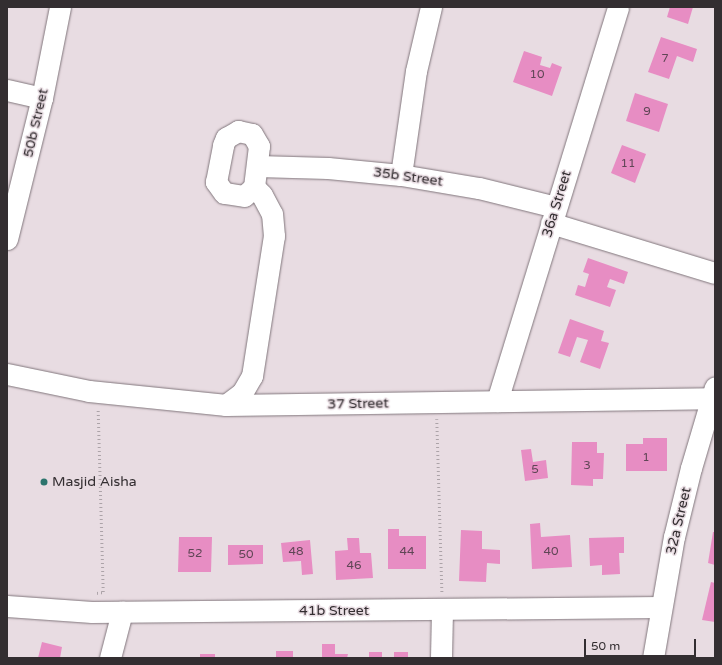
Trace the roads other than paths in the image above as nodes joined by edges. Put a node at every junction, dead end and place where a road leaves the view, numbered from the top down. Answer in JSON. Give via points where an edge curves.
{"nodes":[{"id":1,"x":60,"y":7,"type":"edge"},
{"id":2,"x":431,"y":7,"type":"edge"},
{"id":3,"x":618,"y":7,"type":"edge"},
{"id":4,"x":7,"y":90,"type":"edge"},
{"id":5,"x":42,"y":98,"type":"junction"},
{"id":6,"x":257,"y":166,"type":"junction"},
{"id":7,"x":401,"y":175,"type":"junction"},
{"id":8,"x":254,"y":187,"type":"junction"},
{"id":9,"x":554,"y":215,"type":"junction"},
{"id":10,"x":7,"y":239,"type":"edge"},
{"id":11,"x":715,"y":273,"type":"edge"},
{"id":12,"x":7,"y":374,"type":"edge"},
{"id":13,"x":713,"y":392,"type":"edge"},
{"id":14,"x":497,"y":401,"type":"junction"},
{"id":15,"x":226,"y":405,"type":"junction"},
{"id":16,"x":7,"y":606,"type":"edge"},
{"id":17,"x":661,"y":607,"type":"junction"},
{"id":18,"x":442,"y":610,"type":"junction"},
{"id":19,"x":122,"y":612,"type":"junction"},
{"id":20,"x":110,"y":658,"type":"edge"},
{"id":21,"x":441,"y":658,"type":"edge"},
{"id":22,"x":653,"y":658,"type":"edge"}],
"edges":[{"from":1,"to":5,"type":"street","name":"50b Street"},
{"from":2,"to":7,"type":"street","via":[[416,71]]},
{"from":3,"to":9,"type":"street","name":"36a Street"},
{"from":4,"to":5,"type":"street"},
{"from":5,"to":10,"type":"street","name":"50b Street"},
{"from":6,"to":7,"type":"street","name":"35b Street","via":[[328,168]]},
{"from":6,"to":8,"type":"street"},
{"from":6,"to":8,"type":"street","via":[[257,139],[245,131],[232,133],[224,145],[218,187],[224,193],[244,196]]},
{"from":7,"to":9,"type":"street","name":"35b Street","via":[[479,188]]},
{"from":8,"to":15,"type":"street","via":[[262,194],[272,214],[274,236],[252,376],[242,392]]},
{"from":9,"to":11,"type":"street","name":"35b Street"},
{"from":9,"to":14,"type":"street","name":"36a Street"},
{"from":12,"to":15,"type":"street","name":"37 Street","via":[[89,391]]},
{"from":13,"to":14,"type":"street","name":"37 Street"},
{"from":13,"to":17,"type":"street","name":"32a Street","via":[[689,476]]},
{"from":14,"to":15,"type":"street","name":"37 Street"},
{"from":16,"to":19,"type":"street","name":"41b Street"},
{"from":17,"to":18,"type":"street","name":"41b Street"},
{"from":17,"to":22,"type":"street","name":"32a Street"},
{"from":18,"to":19,"type":"street","name":"41b Street"},
{"from":18,"to":21,"type":"street"},
{"from":19,"to":20,"type":"street"}]}
